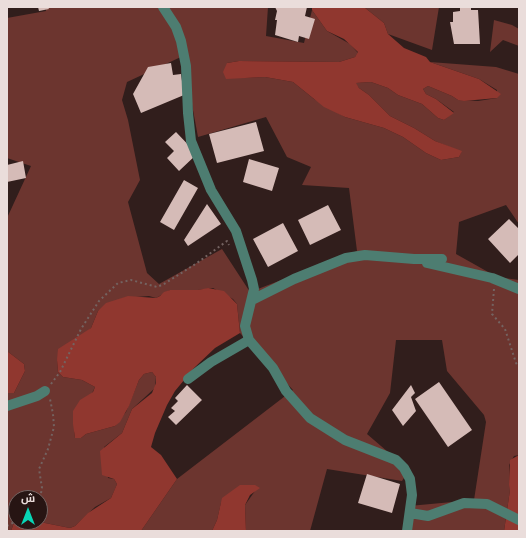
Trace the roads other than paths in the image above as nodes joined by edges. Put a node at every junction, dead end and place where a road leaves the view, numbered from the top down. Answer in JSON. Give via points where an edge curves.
{"nodes":[{"id":1,"x":163,"y":7,"type":"edge"},
{"id":2,"x":414,"y":259,"type":"junction"},
{"id":3,"x":442,"y":259,"type":"dead end"},
{"id":4,"x":519,"y":289,"type":"edge"},
{"id":5,"x":252,"y":300,"type":"junction"},
{"id":6,"x":249,"y":340,"type":"junction"},
{"id":7,"x":188,"y":379,"type":"dead end"},
{"id":8,"x":46,"y":391,"type":"road end"},
{"id":9,"x":7,"y":406,"type":"edge"},
{"id":10,"x":410,"y":513,"type":"junction"},
{"id":11,"x":519,"y":520,"type":"edge"},
{"id":12,"x":407,"y":531,"type":"edge"}],
"edges":[{"from":1,"to":5,"type":"street","via":[[176,27],[181,41],[186,66],[191,141],[211,190],[236,231],[252,280]]},
{"from":2,"to":3,"type":"street"},
{"from":2,"to":4,"type":"street","via":[[495,280]]},
{"from":2,"to":5,"type":"street","via":[[365,255],[346,258],[294,279]]},
{"from":5,"to":6,"type":"street","via":[[245,326]]},
{"from":6,"to":7,"type":"street"},
{"from":6,"to":10,"type":"street","via":[[310,418],[345,440],[396,460],[404,468],[410,479]]},
{"from":8,"to":9,"type":"street"},
{"from":10,"to":11,"type":"street","via":[[428,516],[464,503],[487,504]]},
{"from":10,"to":12,"type":"street"}]}
